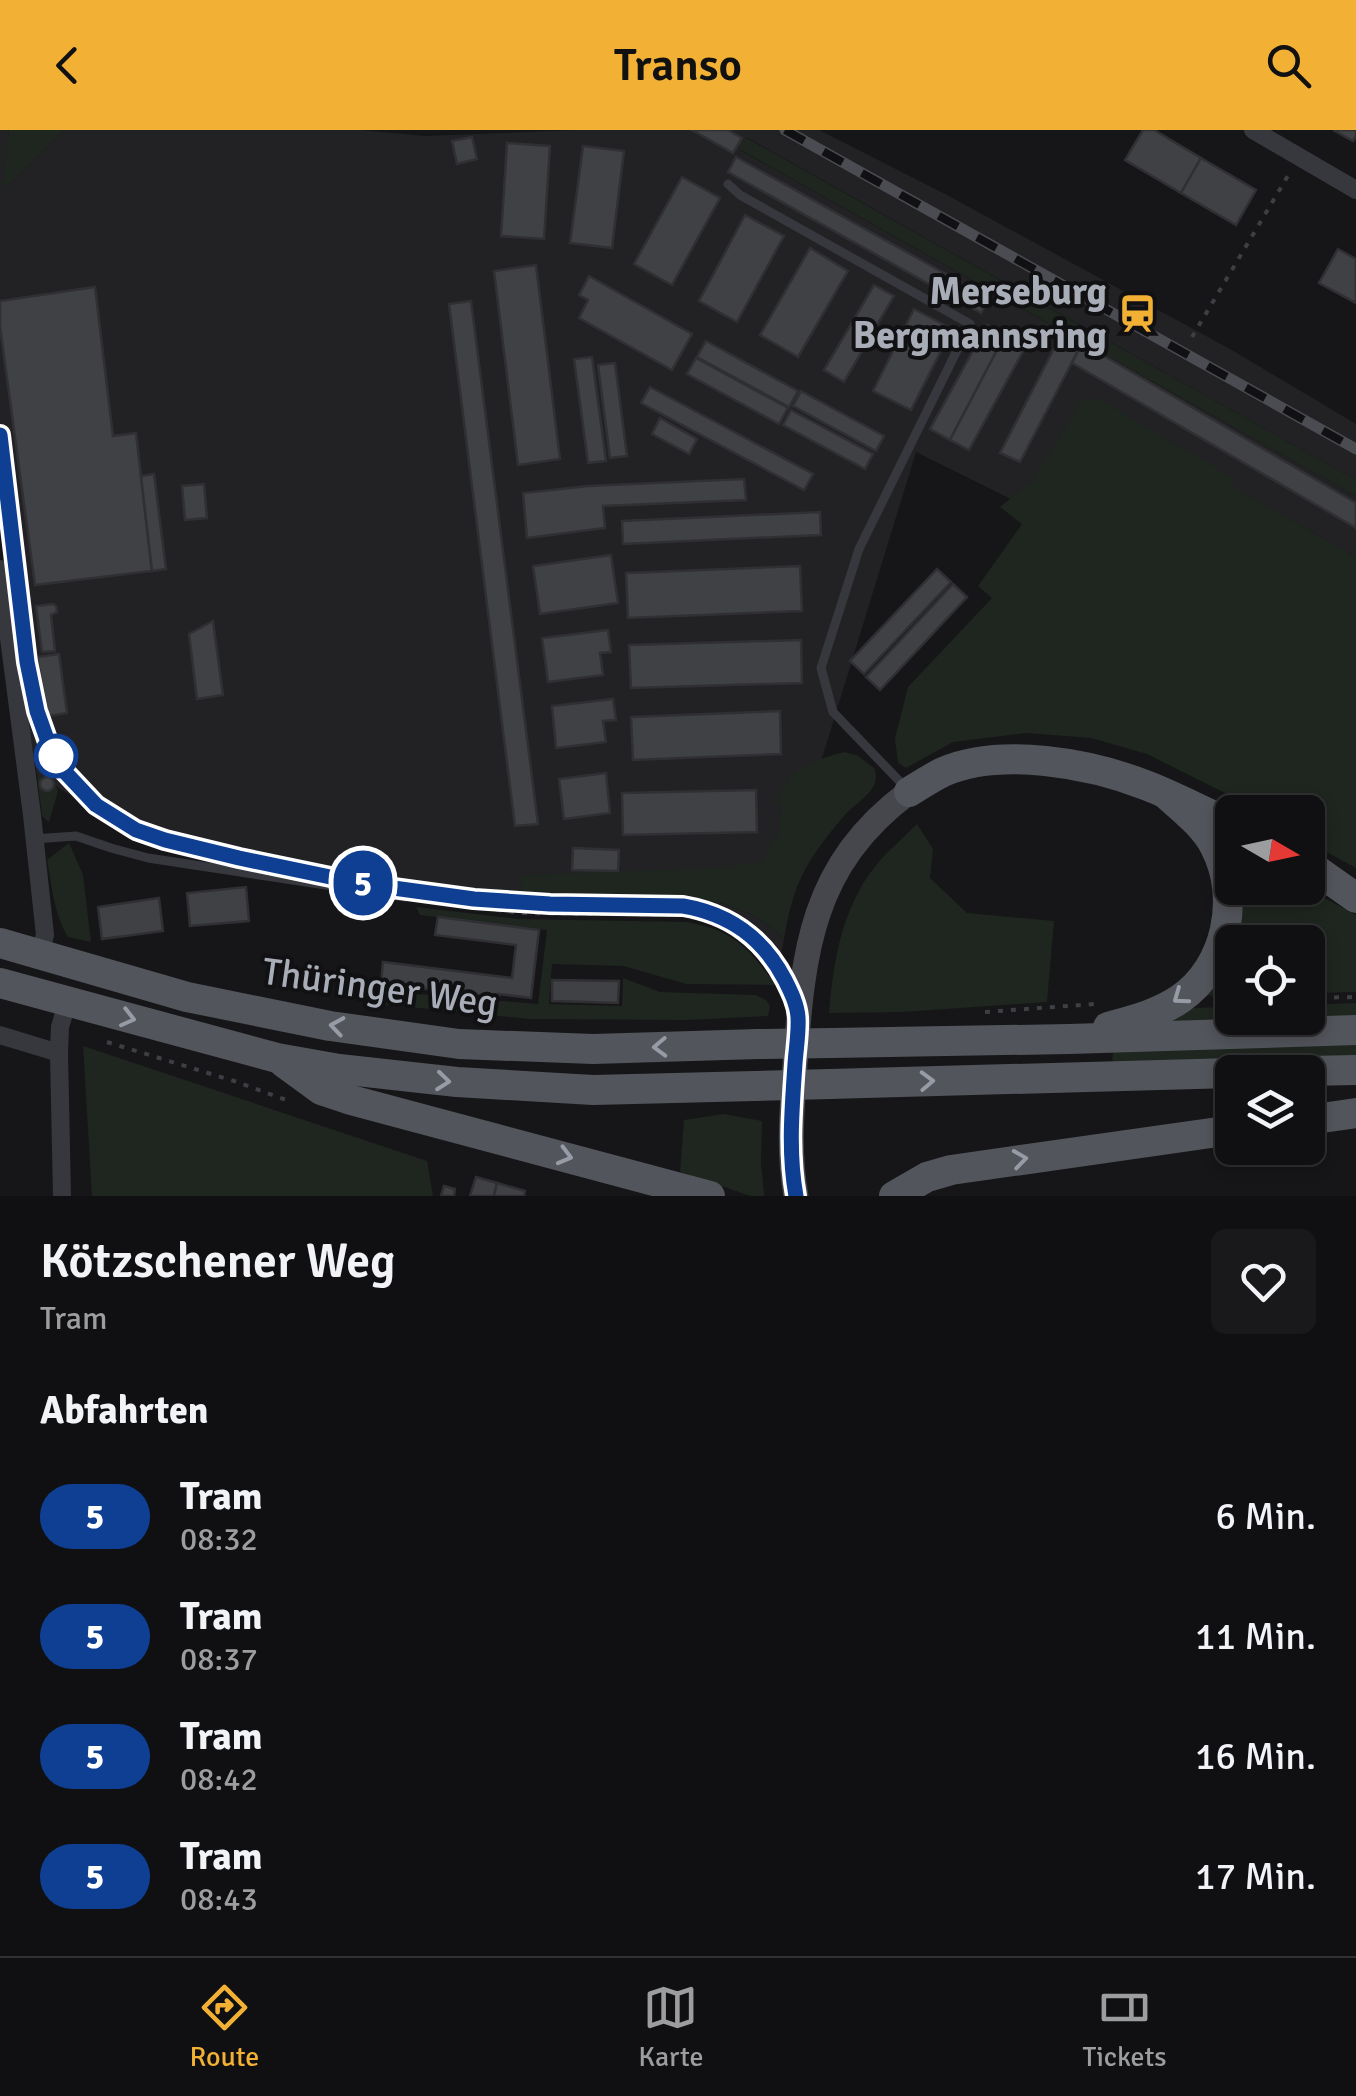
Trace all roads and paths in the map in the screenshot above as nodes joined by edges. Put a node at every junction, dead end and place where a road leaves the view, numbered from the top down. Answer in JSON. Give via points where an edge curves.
{"nodes":[{"id":1,"x":1253,"y":130,"type":"edge"},
{"id":2,"x":1299,"y":157,"type":"junction"},
{"id":3,"x":728,"y":184,"type":"dead end"},
{"id":4,"x":1356,"y":190,"type":"edge"},
{"id":5,"x":1192,"y":337,"type":"dead end"},
{"id":6,"x":0,"y":569,"type":"edge"},
{"id":7,"x":909,"y":792,"type":"junction"},
{"id":8,"x":1168,"y":796,"type":"junction"},
{"id":9,"x":1215,"y":817,"type":"edge"},
{"id":10,"x":34,"y":839,"type":"junction"},
{"id":11,"x":1325,"y":876,"type":"edge"},
{"id":12,"x":405,"y":897,"type":"joint"},
{"id":13,"x":1356,"y":898,"type":"edge"},
{"id":14,"x":0,"y":942,"type":"edge"},
{"id":15,"x":40,"y":954,"type":"junction"},
{"id":16,"x":782,"y":974,"type":"dead end"},
{"id":17,"x":0,"y":983,"type":"edge"},
{"id":18,"x":1356,"y":997,"type":"edge"},
{"id":19,"x":1325,"y":998,"type":"edge"},
{"id":20,"x":63,"y":1015,"type":"junction"},
{"id":21,"x":1356,"y":1030,"type":"edge"},
{"id":22,"x":0,"y":1036,"type":"edge"},
{"id":23,"x":1069,"y":1039,"type":"junction"},
{"id":24,"x":59,"y":1054,"type":"junction"},
{"id":25,"x":277,"y":1058,"type":"junction"},
{"id":26,"x":1356,"y":1070,"type":"edge"},
{"id":27,"x":1325,"y":1071,"type":"edge"},
{"id":28,"x":1215,"y":1073,"type":"edge"},
{"id":29,"x":289,"y":1101,"type":"dead end"},
{"id":30,"x":1356,"y":1112,"type":"edge"},
{"id":31,"x":1325,"y":1117,"type":"edge"},
{"id":32,"x":1215,"y":1132,"type":"edge"},
{"id":33,"x":62,"y":1196,"type":"edge"},
{"id":34,"x":710,"y":1196,"type":"edge"},
{"id":35,"x":796,"y":1196,"type":"edge"},
{"id":36,"x":894,"y":1196,"type":"edge"}],
"edges":[{"from":1,"to":2,"type":"street"},
{"from":2,"to":4,"type":"street"},
{"from":2,"to":5,"type":"path"},
{"from":3,"to":7,"type":"lane","via":[[970,324],[860,549],[821,668],[832,712]]},
{"from":6,"to":10,"type":"street"},
{"from":7,"to":8,"type":"main road","via":[[943,772],[991,760],[1068,764]]},
{"from":7,"to":35,"type":"main road","via":[[844,857],[813,929],[800,996],[791,1120]]},
{"from":8,"to":9,"type":"main road"},
{"from":8,"to":23,"type":"main road","one_way":true,"via":[[1215,846],[1226,876],[1221,945],[1180,999]]},
{"from":10,"to":12,"type":"lane","via":[[76,836],[148,858]]},
{"from":10,"to":15,"type":"street"},
{"from":11,"to":13,"type":"main road"},
{"from":12,"to":16,"type":"path","via":[[519,914],[686,915],[745,938],[780,986]]},
{"from":14,"to":15,"type":"main road","name":"Thüringer Weg"},
{"from":23,"to":15,"type":"main road","name":"Thüringer Weg","one_way":true,"bridge":true,"via":[[593,1049],[459,1044],[188,997]]},
{"from":17,"to":20,"type":"main road"},
{"from":18,"to":19,"type":"path"},
{"from":20,"to":24,"type":"street"},
{"from":20,"to":25,"type":"main road","one_way":true},
{"from":20,"to":29,"type":"path"},
{"from":21,"to":23,"type":"main road","name":"Thüringer Weg"},
{"from":22,"to":24,"type":"street"},
{"from":24,"to":33,"type":"street"},
{"from":25,"to":28,"type":"main road","one_way":true,"bridge":true,"via":[[456,1082],[594,1090]]},
{"from":25,"to":34,"type":"main road","one_way":true,"via":[[321,1090],[351,1100]]},
{"from":26,"to":27,"type":"main road"},
{"from":30,"to":31,"type":"main road"},
{"from":36,"to":32,"type":"main road","one_way":true,"via":[[951,1170]]}]}
